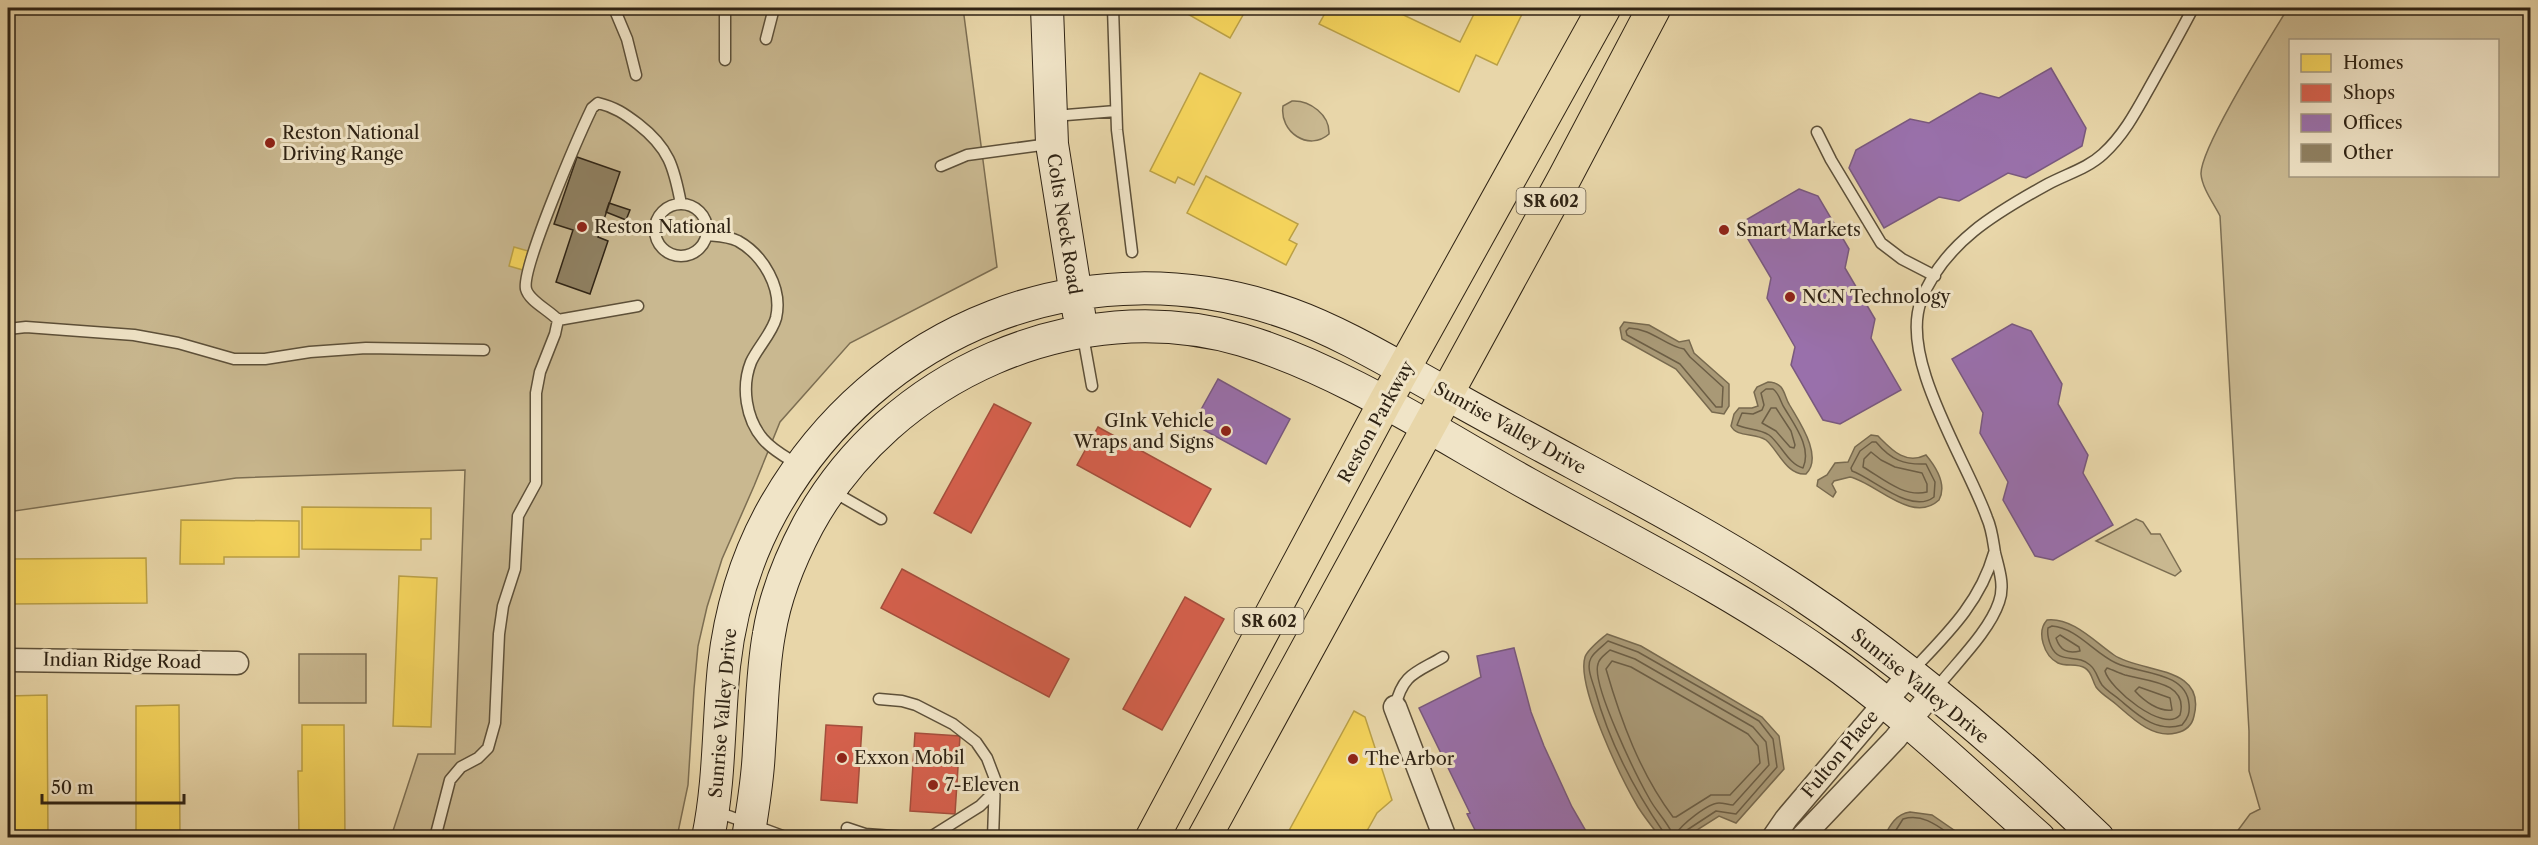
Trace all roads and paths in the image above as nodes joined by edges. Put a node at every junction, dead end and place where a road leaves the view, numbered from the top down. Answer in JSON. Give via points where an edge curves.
{"nodes":[{"id":1,"x":614,"y":8,"type":"edge"},
{"id":2,"x":725,"y":8,"type":"edge"},
{"id":3,"x":774,"y":8,"type":"edge"},
{"id":4,"x":1047,"y":8,"type":"edge"},
{"id":5,"x":1113,"y":8,"type":"edge"},
{"id":6,"x":1604,"y":8,"type":"edge"},
{"id":7,"x":1654,"y":8,"type":"edge"},
{"id":8,"x":2193,"y":8,"type":"edge"},
{"id":9,"x":766,"y":39,"type":"dead end"},
{"id":10,"x":725,"y":60,"type":"dead end"},
{"id":11,"x":636,"y":75,"type":"dead end"},
{"id":12,"x":1116,"y":111,"type":"junction"},
{"id":13,"x":1051,"y":130,"type":"junction"},
{"id":14,"x":1817,"y":132,"type":"dead end"},
{"id":15,"x":941,"y":166,"type":"dead end"},
{"id":16,"x":681,"y":204,"type":"junction"},
{"id":17,"x":707,"y":235,"type":"junction"},
{"id":18,"x":1132,"y":252,"type":"dead end"},
{"id":19,"x":1935,"y":276,"type":"junction"},
{"id":20,"x":1075,"y":293,"type":"junction"},
{"id":21,"x":638,"y":306,"type":"dead end"},
{"id":22,"x":558,"y":320,"type":"junction"},
{"id":23,"x":8,"y":328,"type":"edge"},
{"id":24,"x":1082,"y":332,"type":"junction"},
{"id":25,"x":484,"y":350,"type":"dead end"},
{"id":26,"x":1404,"y":370,"type":"junction"},
{"id":27,"x":1092,"y":386,"type":"dead end"},
{"id":28,"x":1446,"y":394,"type":"junction"},
{"id":29,"x":1384,"y":404,"type":"junction"},
{"id":30,"x":1428,"y":429,"type":"junction"},
{"id":31,"x":801,"y":466,"type":"junction"},
{"id":32,"x":830,"y":489,"type":"junction"},
{"id":33,"x":881,"y":519,"type":"dead end"},
{"id":34,"x":1995,"y":550,"type":"junction"},
{"id":35,"x":1443,"y":657,"type":"dead end"},
{"id":36,"x":8,"y":660,"type":"edge"},
{"id":37,"x":237,"y":663,"type":"dead end"},
{"id":38,"x":1921,"y":683,"type":"junction"},
{"id":39,"x":879,"y":699,"type":"dead end"},
{"id":40,"x":1884,"y":703,"type":"junction"},
{"id":41,"x":1395,"y":707,"type":"joint"},
{"id":42,"x":1909,"y":723,"type":"junction"},
{"id":43,"x":995,"y":791,"type":"junction"},
{"id":44,"x":711,"y":824,"type":"edge"},
{"id":45,"x":847,"y":828,"type":"dead end"},
{"id":46,"x":749,"y":830,"type":"edge"},
{"id":47,"x":867,"y":836,"type":"edge"},
{"id":48,"x":435,"y":837,"type":"edge"},
{"id":49,"x":788,"y":837,"type":"edge"},
{"id":50,"x":921,"y":837,"type":"edge"},
{"id":51,"x":929,"y":837,"type":"edge"},
{"id":52,"x":993,"y":837,"type":"edge"},
{"id":53,"x":1152,"y":837,"type":"edge"},
{"id":54,"x":1204,"y":837,"type":"edge"},
{"id":55,"x":1445,"y":837,"type":"edge"},
{"id":56,"x":1773,"y":837,"type":"edge"},
{"id":57,"x":1801,"y":837,"type":"edge"},
{"id":58,"x":2039,"y":837,"type":"edge"},
{"id":59,"x":2098,"y":837,"type":"edge"}],
"edges":[{"from":1,"to":11,"type":"lane"},
{"from":2,"to":10,"type":"lane"},
{"from":3,"to":9,"type":"lane"},
{"from":4,"to":13,"type":"main road","name":"Colts Neck Road"},
{"from":5,"to":12,"type":"lane"},
{"from":6,"to":26,"type":"main road","name":"Reston Parkway","number":"SR 602"},
{"from":7,"to":28,"type":"main road","number":"SR 602"},
{"from":8,"to":19,"type":"lane","via":[[2129,123],[2106,152],[1984,222],[1958,245]]},
{"from":12,"to":13,"type":"lane"},
{"from":12,"to":18,"type":"lane"},
{"from":13,"to":15,"type":"lane"},
{"from":13,"to":20,"type":"main road","name":"Colts Neck Road"},
{"from":14,"to":19,"type":"lane","via":[[1881,243]]},
{"from":16,"to":17,"type":"lane","via":[[701,213]]},
{"from":16,"to":17,"type":"lane","via":[[668,207],[657,220],[655,232],[661,246],[675,255],[688,255],[700,248]]},
{"from":16,"to":22,"type":"lane","via":[[666,151],[654,137],[615,107],[598,103],[592,108],[567,160],[526,284],[530,297]]},
{"from":17,"to":31,"type":"lane","via":[[738,241],[769,270],[777,302],[776,319],[751,363],[746,393],[748,411],[764,441]]},
{"from":19,"to":34,"type":"lane","via":[[1917,319],[1920,358],[1987,516]]},
{"from":20,"to":24,"type":"main road","name":"Colts Neck Road"},
{"from":20,"to":26,"type":"main road","name":"Sunrise Valley Drive","via":[[1170,289],[1252,302],[1302,318]]},
{"from":20,"to":31,"type":"main road","name":"Sunrise Valley Drive","via":[[1004,312],[914,357],[852,406]]},
{"from":21,"to":22,"type":"lane"},
{"from":22,"to":48,"type":"lane","via":[[536,393],[536,483],[518,516],[515,569],[499,634],[495,723],[488,748],[450,780]]},
{"from":23,"to":25,"type":"lane","via":[[134,334],[234,359],[366,348]]},
{"from":24,"to":27,"type":"lane"},
{"from":24,"to":29,"type":"main road","name":"Sunrise Valley Drive","via":[[1161,328],[1221,335],[1293,358]]},
{"from":24,"to":32,"type":"main road","name":"Sunrise Valley Drive","via":[[1006,353],[948,380],[876,436]]},
{"from":26,"to":28,"type":"main road","name":"Sunrise Valley Drive"},
{"from":26,"to":29,"type":"main road","name":"Reston Parkway","number":"SR 602"},
{"from":28,"to":30,"type":"main road","number":"SR 602"},
{"from":28,"to":38,"type":"main road","name":"Sunrise Valley Drive","via":[[1738,555],[1820,607]]},
{"from":29,"to":30,"type":"main road","name":"Sunrise Valley Drive"},
{"from":29,"to":53,"type":"main road","name":"Reston Parkway","number":"SR 602"},
{"from":30,"to":40,"type":"main road","name":"Sunrise Valley Drive","via":[[1743,603],[1823,655]]},
{"from":30,"to":54,"type":"main road","number":"SR 602"},
{"from":31,"to":44,"type":"main road","name":"Sunrise Valley Drive","via":[[765,526],[734,611],[723,674]]},
{"from":32,"to":33,"type":"lane"},
{"from":32,"to":46,"type":"main road","name":"Sunrise Valley Drive","via":[[795,551],[772,617]]},
{"from":34,"to":38,"type":"lane","via":[[1974,602]]},
{"from":34,"to":38,"type":"lane","via":[[2001,588],[1999,604],[1980,634]]},
{"from":35,"to":41,"type":"lane","via":[[1407,678]]},
{"from":36,"to":37,"type":"street","name":"Indian Ridge Road"},
{"from":38,"to":40,"type":"street","name":"Fulton Place"},
{"from":38,"to":42,"type":"street","name":"Fulton Place"},
{"from":38,"to":59,"type":"main road","name":"Sunrise Valley Drive"},
{"from":39,"to":43,"type":"lane","via":[[909,702],[969,734],[991,766]]},
{"from":40,"to":42,"type":"main road","name":"Sunrise Valley Drive"},
{"from":40,"to":56,"type":"street","name":"Fulton Place"},
{"from":41,"to":55,"type":"street"},
{"from":42,"to":57,"type":"street","name":"Fulton Place"},
{"from":42,"to":58,"type":"main road","name":"Sunrise Valley Drive"},
{"from":43,"to":51,"type":"lane","via":[[985,802]]},
{"from":43,"to":52,"type":"lane"},
{"from":44,"to":46,"type":"lane"},
{"from":45,"to":47,"type":"lane"},
{"from":46,"to":49,"type":"lane"},
{"from":47,"to":50,"type":"lane"}]}
